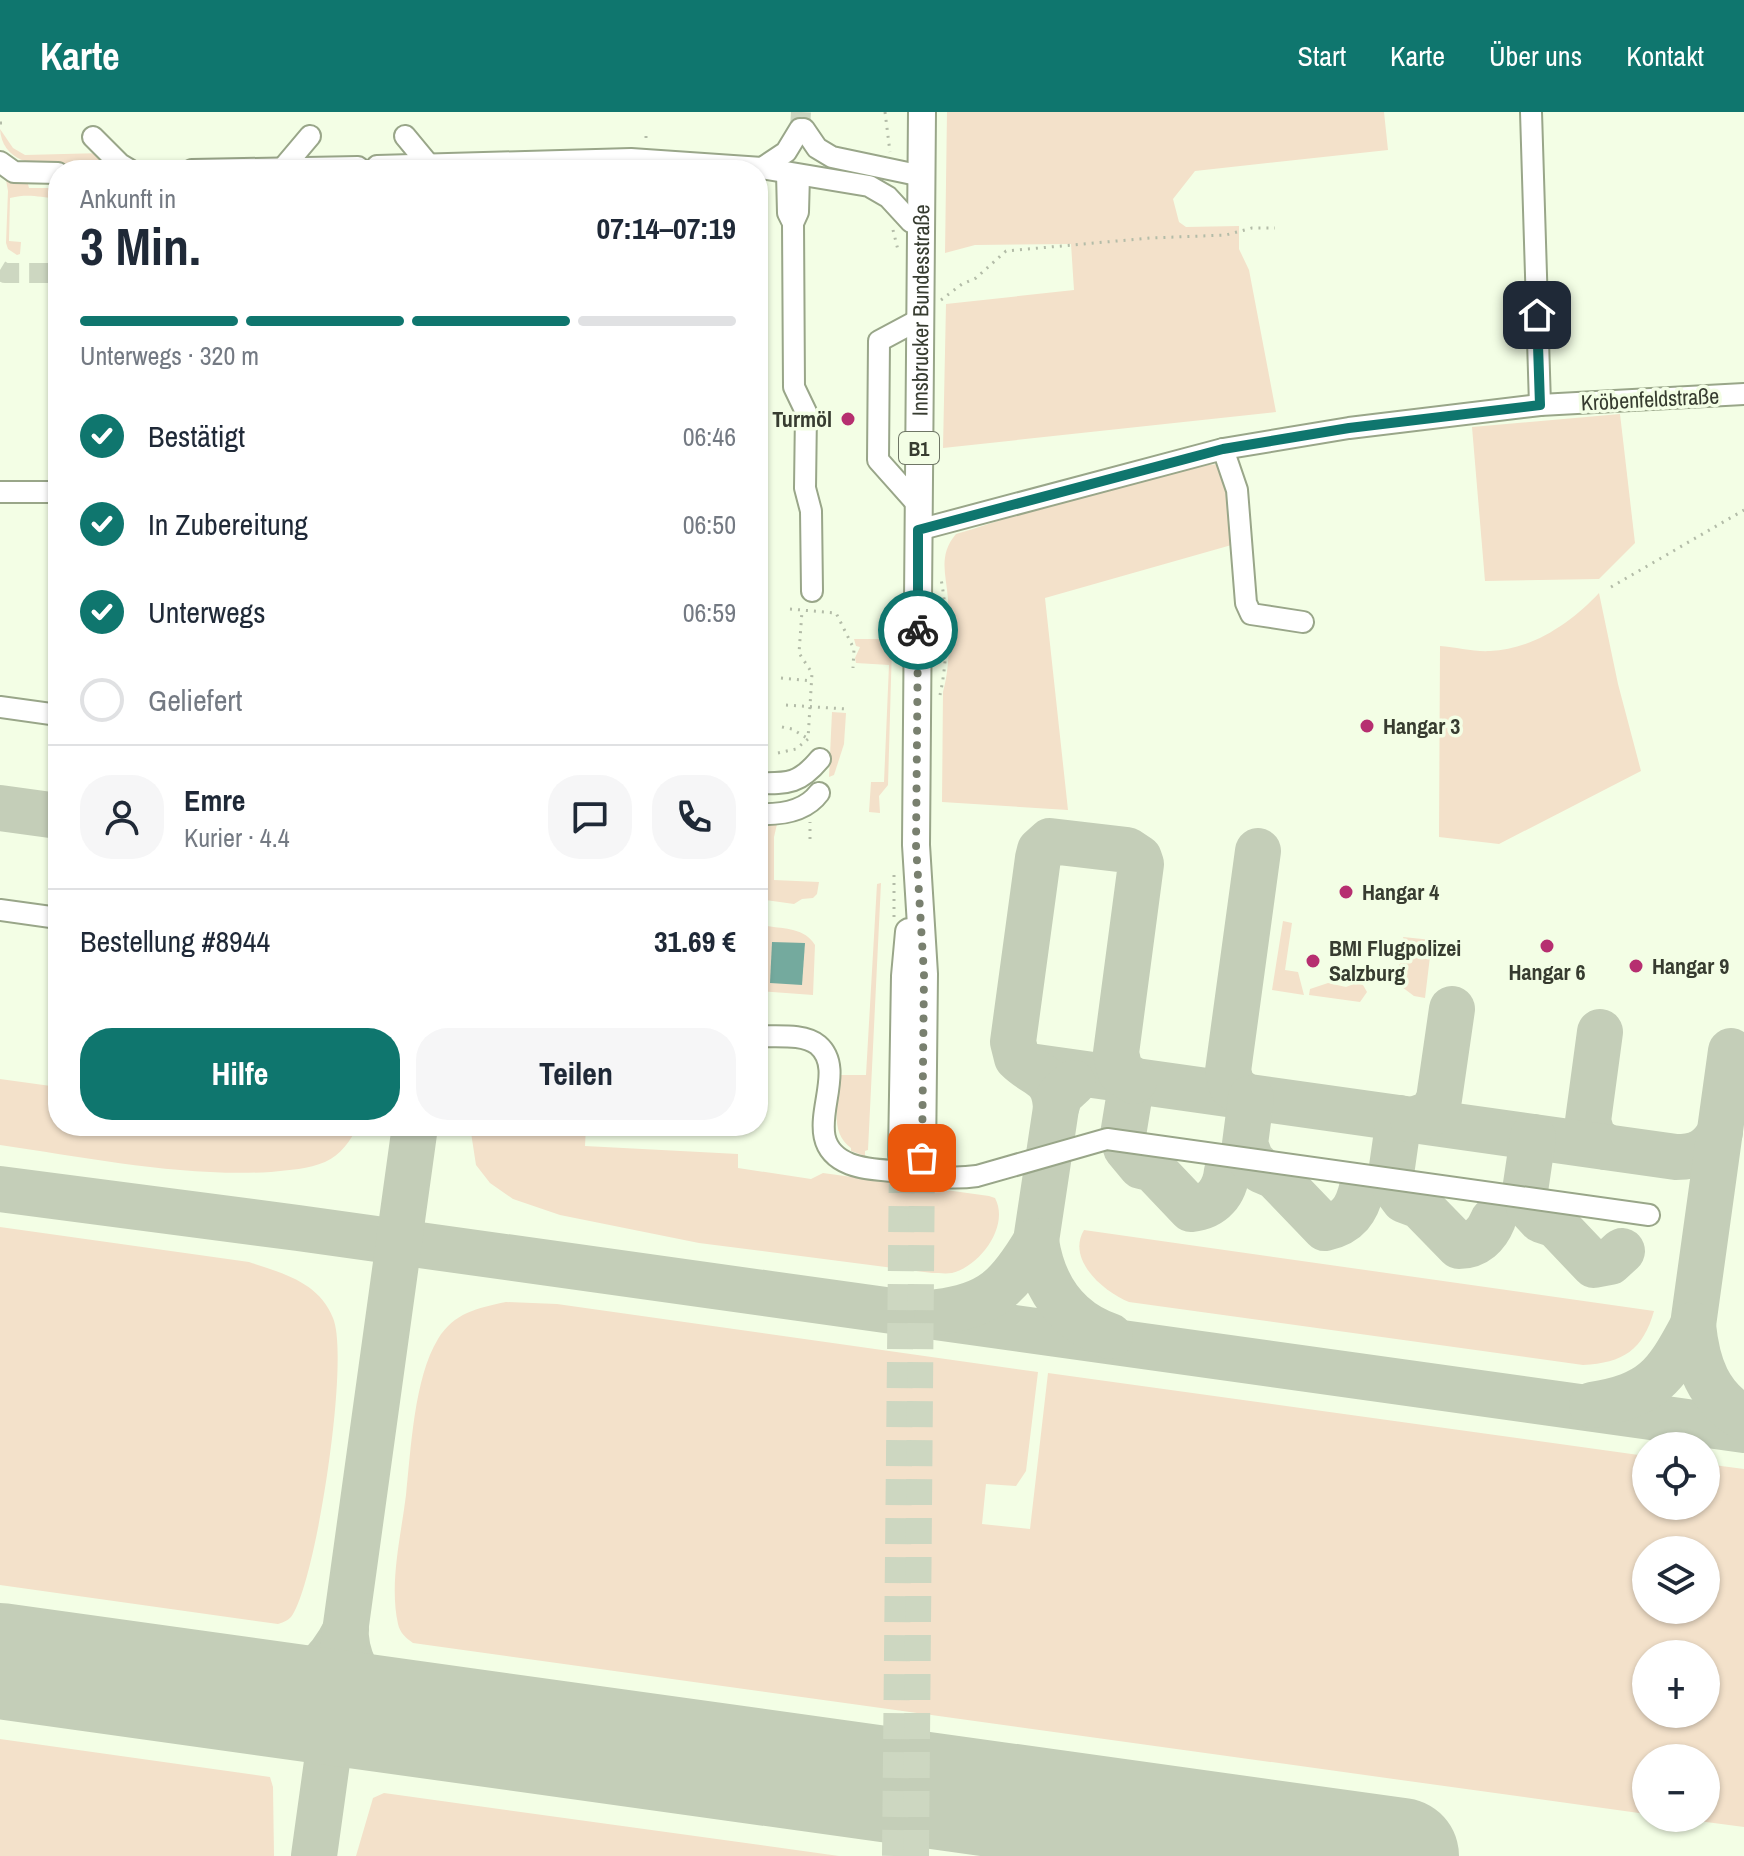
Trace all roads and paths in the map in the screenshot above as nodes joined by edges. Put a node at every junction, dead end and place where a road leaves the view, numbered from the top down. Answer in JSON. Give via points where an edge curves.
{"nodes":[{"id":1,"x":885,"y":112,"type":"edge"},
{"id":2,"x":1531,"y":112,"type":"edge"},
{"id":3,"x":922,"y":113,"type":"edge"},
{"id":4,"x":310,"y":136,"type":"dead end"},
{"id":5,"x":405,"y":136,"type":"dead end"},
{"id":6,"x":93,"y":137,"type":"dead end"},
{"id":7,"x":890,"y":152,"type":"dead end"},
{"id":8,"x":119,"y":160,"type":"edge"},
{"id":9,"x":290,"y":160,"type":"edge"},
{"id":10,"x":425,"y":160,"type":"edge"},
{"id":11,"x":597,"y":160,"type":"edge"},
{"id":12,"x":646,"y":160,"type":"edge"},
{"id":13,"x":0,"y":162,"type":"edge"},
{"id":14,"x":768,"y":164,"type":"edge"},
{"id":15,"x":768,"y":169,"type":"edge"},
{"id":16,"x":48,"y":173,"type":"edge"},
{"id":17,"x":793,"y":174,"type":"junction"},
{"id":18,"x":922,"y":176,"type":"junction"},
{"id":19,"x":1275,"y":228,"type":"dead end"},
{"id":20,"x":917,"y":230,"type":"junction"},
{"id":21,"x":941,"y":300,"type":"dead end"},
{"id":22,"x":922,"y":318,"type":"junction"},
{"id":23,"x":1744,"y":394,"type":"edge"},
{"id":24,"x":1540,"y":405,"type":"junction"},
{"id":25,"x":1223,"y":449,"type":"junction"},
{"id":26,"x":0,"y":492,"type":"edge"},
{"id":27,"x":48,"y":492,"type":"edge"},
{"id":28,"x":1744,"y":510,"type":"edge"},
{"id":29,"x":918,"y":517,"type":"junction"},
{"id":30,"x":1611,"y":587,"type":"dead end"},
{"id":31,"x":812,"y":591,"type":"dead end"},
{"id":32,"x":790,"y":609,"type":"dead end"},
{"id":33,"x":802,"y":611,"type":"junction"},
{"id":34,"x":1303,"y":622,"type":"dead end"},
{"id":35,"x":853,"y":668,"type":"dead end"},
{"id":36,"x":781,"y":678,"type":"dead end"},
{"id":37,"x":812,"y":681,"type":"junction"},
{"id":38,"x":786,"y":705,"type":"dead end"},
{"id":39,"x":810,"y":706,"type":"junction"},
{"id":40,"x":0,"y":707,"type":"edge"},
{"id":41,"x":846,"y":709,"type":"dead end"},
{"id":42,"x":48,"y":714,"type":"edge"},
{"id":43,"x":778,"y":753,"type":"dead end"},
{"id":44,"x":820,"y":759,"type":"dead end"},
{"id":45,"x":768,"y":783,"type":"edge"},
{"id":46,"x":819,"y":793,"type":"dead end"},
{"id":47,"x":768,"y":814,"type":"edge"},
{"id":48,"x":894,"y":859,"type":"dead end"},
{"id":49,"x":0,"y":910,"type":"edge"},
{"id":50,"x":48,"y":917,"type":"edge"},
{"id":51,"x":894,"y":920,"type":"dead end"},
{"id":52,"x":768,"y":1037,"type":"edge"},
{"id":53,"x":912,"y":1157,"type":"tunnel mouth"},
{"id":54,"x":1649,"y":1215,"type":"dead end"}],
"edges":[{"from":1,"to":7,"type":"path"},
{"from":2,"to":24,"type":"street"},
{"from":3,"to":18,"type":"main road","name":"Innsbrucker Bundesstraße","number":"B1"},
{"from":4,"to":9,"type":"street"},
{"from":5,"to":10,"type":"street"},
{"from":6,"to":8,"type":"street"},
{"from":11,"to":12,"type":"street"},
{"from":13,"to":16,"type":"street","via":[[14,172]]},
{"from":14,"to":18,"type":"street","via":[[786,152],[802,129],[832,157]]},
{"from":15,"to":17,"type":"street"},
{"from":17,"to":20,"type":"street","via":[[869,186],[888,197]]},
{"from":17,"to":31,"type":"street","via":[[788,213],[793,223],[794,387],[806,412]]},
{"from":18,"to":20,"type":"main road","name":"Innsbrucker Bundesstraße","number":"B1"},
{"from":19,"to":21,"type":"path","via":[[1006,251]]},
{"from":20,"to":22,"type":"main road","name":"Innsbrucker Bundesstraße","number":"B1"},
{"from":22,"to":29,"type":"main road","name":"Innsbrucker Bundesstraße","number":"B1"},
{"from":22,"to":29,"type":"street","via":[[879,341],[878,460]]},
{"from":23,"to":24,"type":"street","name":"Kröbenfeldstraße"},
{"from":24,"to":25,"type":"street","name":"Kröbenfeldstraße"},
{"from":25,"to":29,"type":"street","name":"Kröbenfeldstraße"},
{"from":25,"to":34,"type":"street","via":[[1237,490],[1251,614]]},
{"from":26,"to":27,"type":"street"},
{"from":28,"to":30,"type":"path"},
{"from":29,"to":53,"type":"main road","name":"Innsbrucker Bundesstraße","number":"B1","via":[[916,845],[924,974]]},
{"from":32,"to":33,"type":"path"},
{"from":33,"to":35,"type":"path","via":[[836,613],[854,649]]},
{"from":33,"to":37,"type":"path","via":[[799,653]]},
{"from":36,"to":37,"type":"path"},
{"from":37,"to":39,"type":"path"},
{"from":38,"to":39,"type":"path"},
{"from":39,"to":41,"type":"path"},
{"from":39,"to":43,"type":"path","via":[[806,742]]},
{"from":40,"to":42,"type":"street"},
{"from":44,"to":45,"type":"street","via":[[796,780]]},
{"from":46,"to":47,"type":"street","via":[[811,804]]},
{"from":48,"to":51,"type":"path"},
{"from":49,"to":50,"type":"street"},
{"from":52,"to":54,"type":"street","via":[[804,1039],[820,1047],[828,1062],[825,1143],[851,1165],[956,1179],[1107,1139]]}]}
